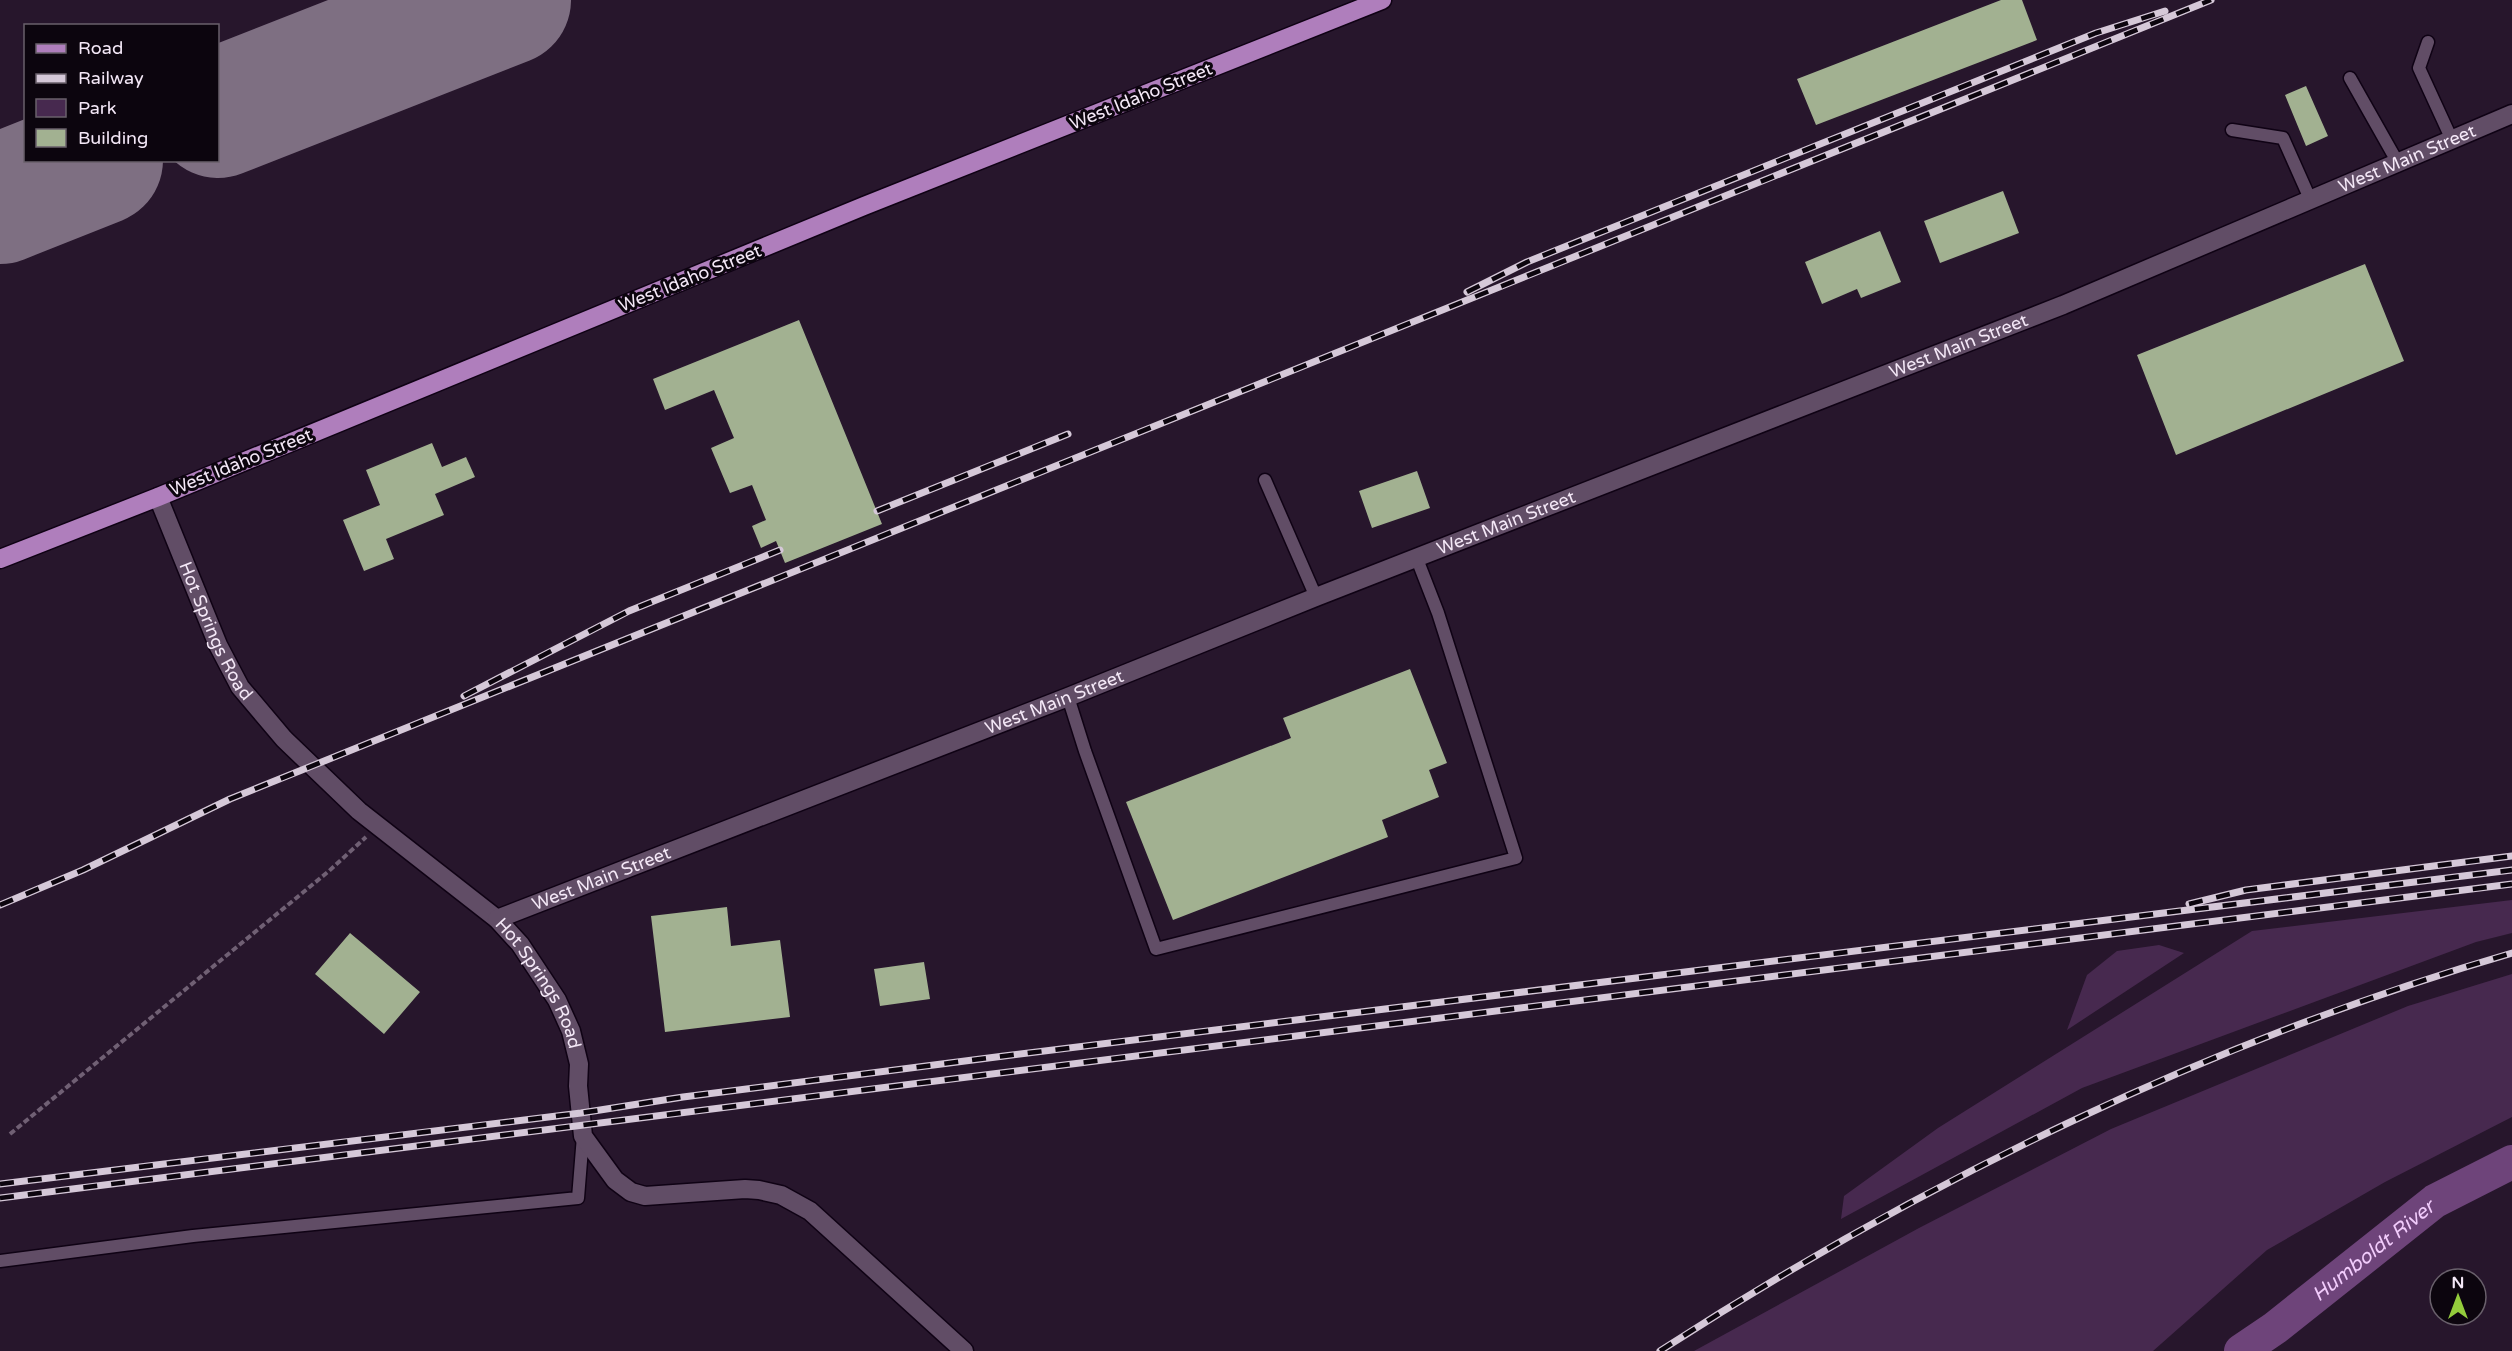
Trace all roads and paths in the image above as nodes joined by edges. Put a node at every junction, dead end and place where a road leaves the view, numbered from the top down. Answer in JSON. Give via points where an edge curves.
{"nodes":[{"id":1,"x":1382,"y":0,"type":"edge"},
{"id":2,"x":2428,"y":42,"type":"dead end"},
{"id":3,"x":2350,"y":78,"type":"dead end"},
{"id":4,"x":2512,"y":114,"type":"edge"},
{"id":5,"x":2232,"y":130,"type":"dead end"},
{"id":6,"x":2452,"y":140,"type":"junction"},
{"id":7,"x":2398,"y":163,"type":"junction"},
{"id":8,"x":2311,"y":201,"type":"junction"},
{"id":9,"x":1265,"y":480,"type":"dead end"},
{"id":10,"x":158,"y":496,"type":"junction"},
{"id":11,"x":0,"y":559,"type":"edge"},
{"id":12,"x":1417,"y":559,"type":"junction"},
{"id":13,"x":1316,"y":597,"type":"junction"},
{"id":14,"x":1068,"y":697,"type":"junction"},
{"id":15,"x":377,"y":826,"type":"junction"},
{"id":16,"x":497,"y":919,"type":"junction"},
{"id":17,"x":10,"y":1134,"type":"dead end"},
{"id":18,"x":583,"y":1136,"type":"junction"},
{"id":19,"x":0,"y":1261,"type":"edge"},
{"id":20,"x":964,"y":1351,"type":"edge"}],
"edges":[{"from":1,"to":10,"type":"main road","name":"West Idaho Street","via":[[864,206]]},
{"from":2,"to":6,"type":"lane","via":[[2419,68]]},
{"from":3,"to":7,"type":"lane"},
{"from":4,"to":6,"type":"street","name":"West Main Street"},
{"from":5,"to":8,"type":"lane","via":[[2283,138]]},
{"from":6,"to":7,"type":"street","name":"West Main Street"},
{"from":7,"to":8,"type":"street","name":"West Main Street"},
{"from":8,"to":12,"type":"street","name":"West Main Street","via":[[2063,305]]},
{"from":9,"to":13,"type":"lane"},
{"from":10,"to":11,"type":"main road","name":"West Idaho Street"},
{"from":10,"to":15,"type":"street","name":"Hot Springs Road","via":[[218,645],[240,687],[284,739]]},
{"from":12,"to":13,"type":"street","name":"West Main Street"},
{"from":12,"to":14,"type":"lane","via":[[1516,858],[1156,949]]},
{"from":13,"to":14,"type":"street","name":"West Main Street"},
{"from":14,"to":16,"type":"street","name":"West Main Street"},
{"from":15,"to":16,"type":"street","name":"Hot Springs Road"},
{"from":15,"to":17,"type":"path","via":[[329,871]]},
{"from":16,"to":18,"type":"street","name":"Hot Springs Road","via":[[541,974],[571,1031],[579,1064]]},
{"from":18,"to":19,"type":"lane","via":[[578,1198],[194,1236]]},
{"from":18,"to":20,"type":"street","via":[[615,1180],[631,1192],[645,1196],[759,1190],[781,1195],[810,1211]]}]}
